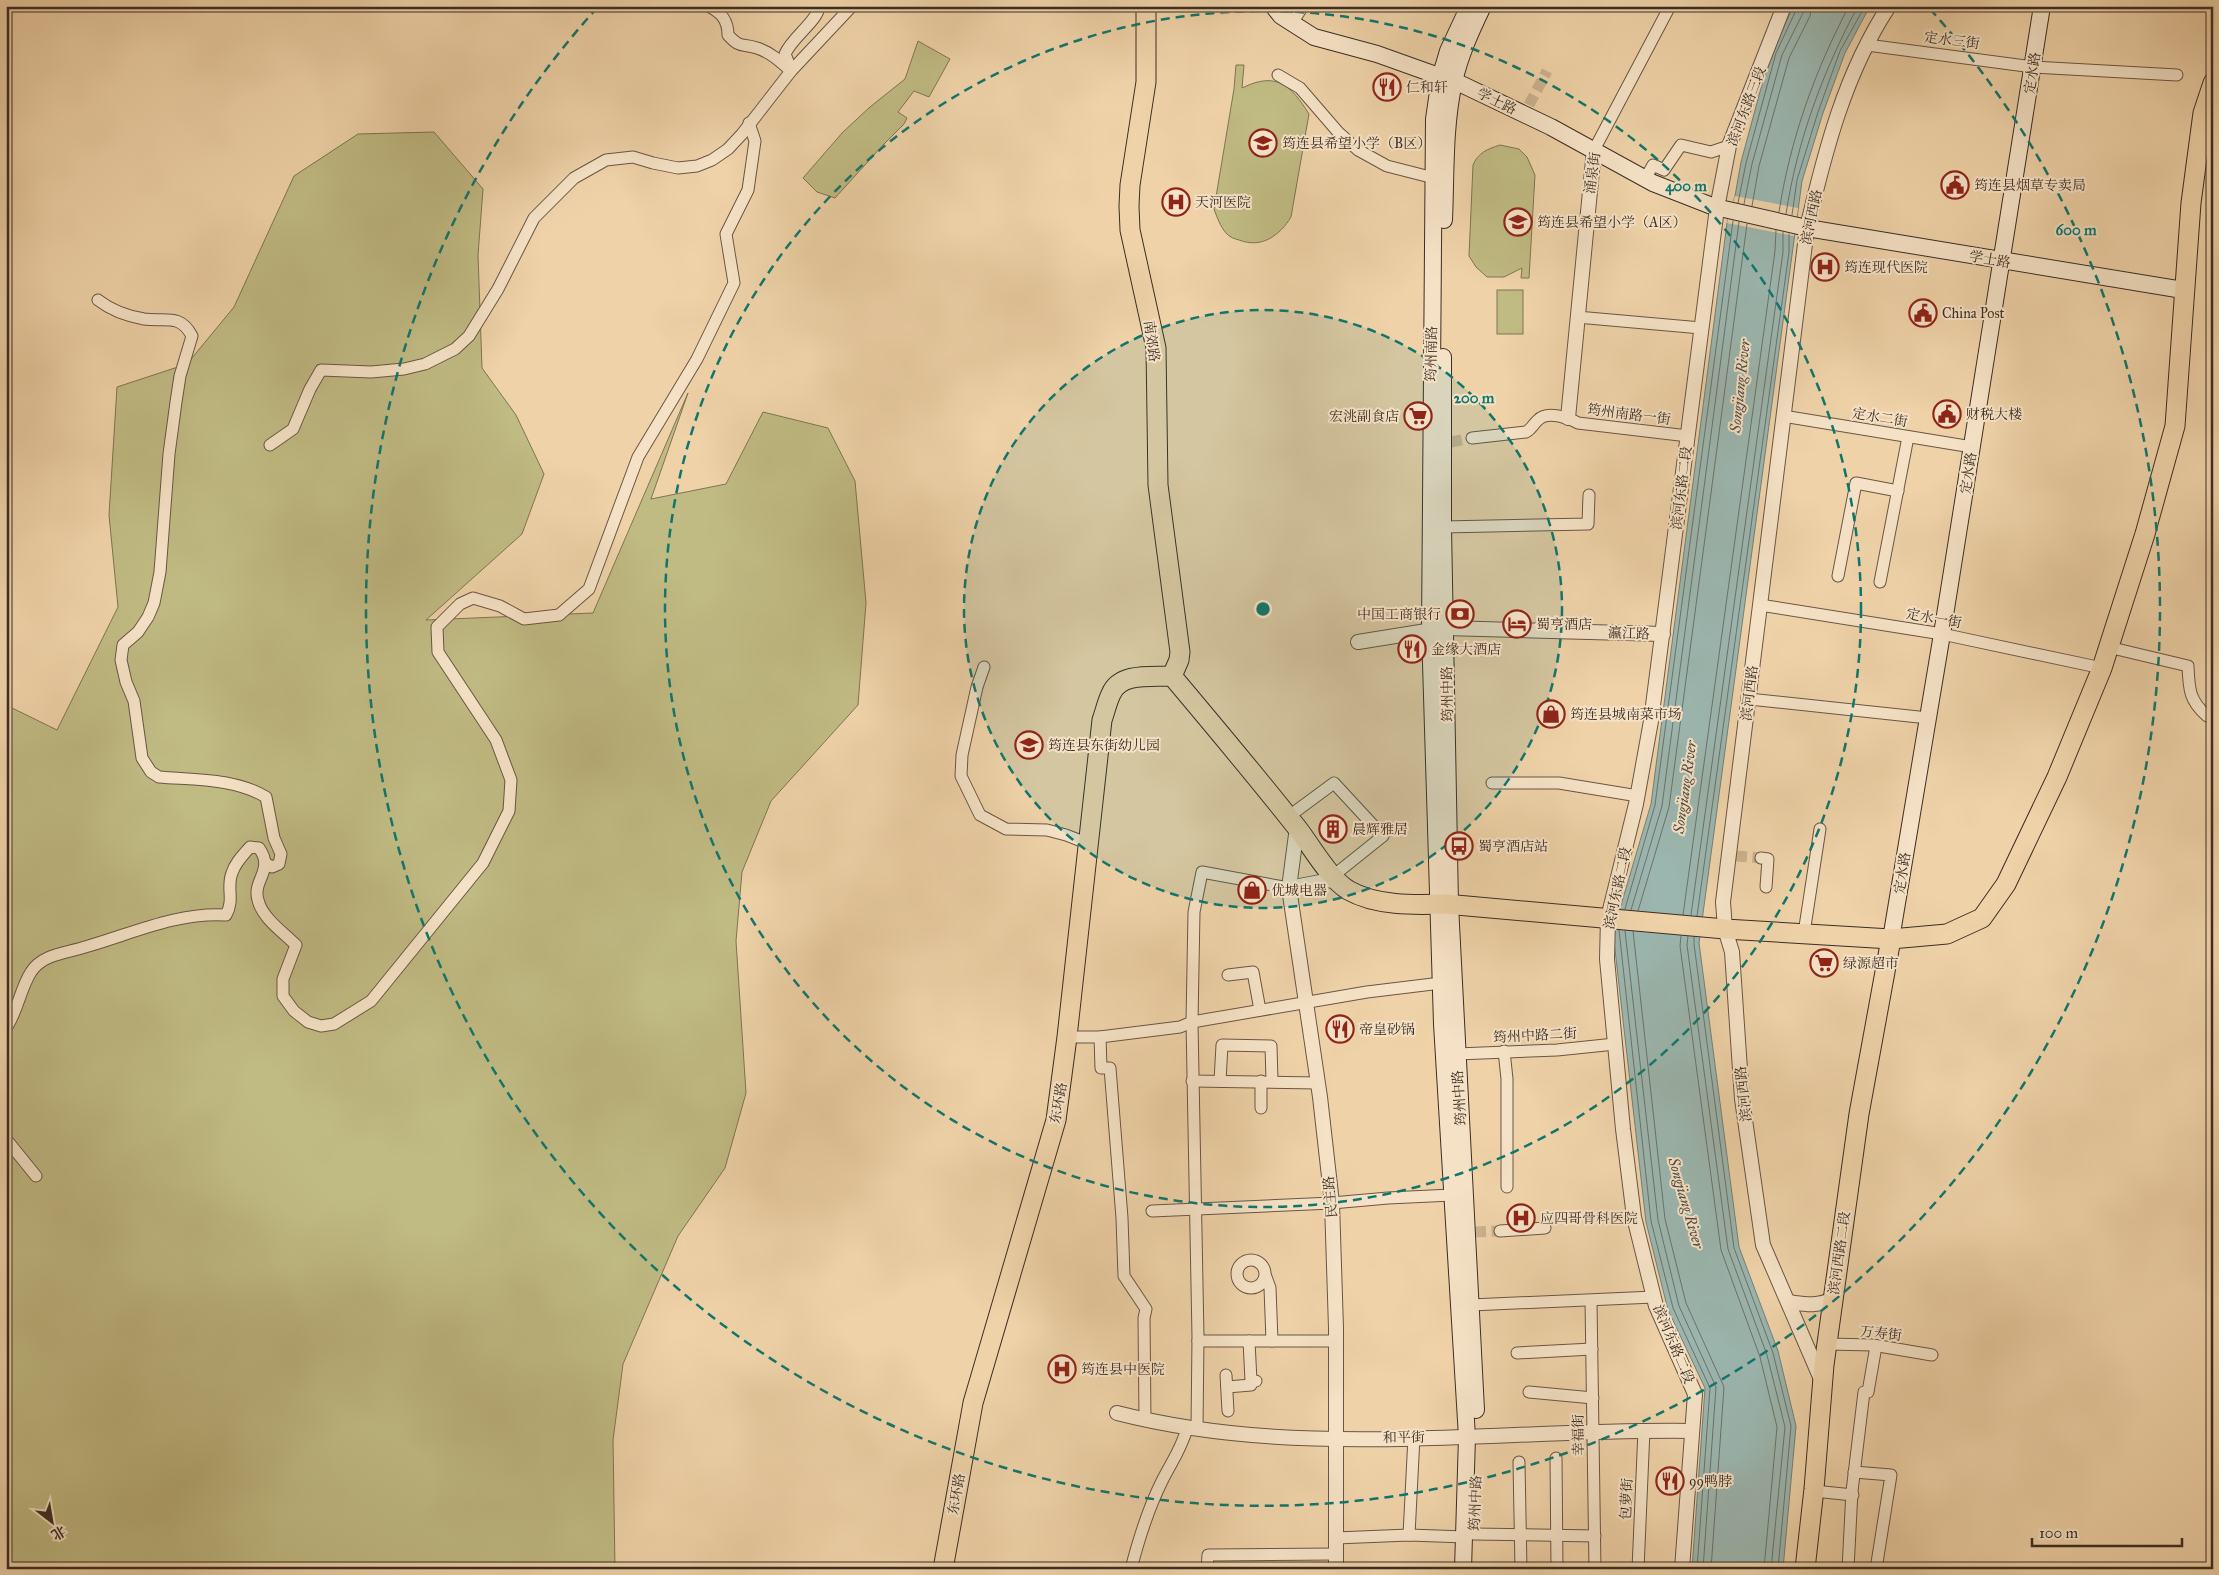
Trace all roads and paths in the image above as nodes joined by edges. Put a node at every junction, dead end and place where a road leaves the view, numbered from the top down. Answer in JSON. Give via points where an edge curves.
{"nodes":[{"id":1,"x":708,"y":6,"type":"edge"},
{"id":2,"x":819,"y":6,"type":"edge"},
{"id":3,"x":1146,"y":6,"type":"edge"},
{"id":4,"x":1273,"y":6,"type":"edge"},
{"id":5,"x":1303,"y":6,"type":"edge"},
{"id":6,"x":1469,"y":6,"type":"edge"},
{"id":7,"x":1483,"y":6,"type":"edge"},
{"id":8,"x":1670,"y":6,"type":"edge"},
{"id":9,"x":1784,"y":6,"type":"edge"},
{"id":10,"x":1889,"y":6,"type":"edge"},
{"id":11,"x":2042,"y":6,"type":"edge"},
{"id":12,"x":848,"y":8,"type":"edge"},
{"id":13,"x":1292,"y":23,"type":"junction"},
{"id":14,"x":1867,"y":45,"type":"junction"},
{"id":15,"x":2033,"y":67,"type":"junction"},
{"id":16,"x":791,"y":71,"type":"junction"},
{"id":17,"x":1278,"y":75,"type":"dead end"},
{"id":18,"x":2177,"y":75,"type":"dead end"},
{"id":19,"x":1447,"y":80,"type":"junction"},
{"id":20,"x":2213,"y":83,"type":"edge"},
{"id":21,"x":749,"y":124,"type":"junction"},
{"id":22,"x":1730,"y":146,"type":"junction"},
{"id":23,"x":1594,"y":150,"type":"junction"},
{"id":24,"x":1434,"y":178,"type":"junction"},
{"id":25,"x":1645,"y":178,"type":"junction"},
{"id":26,"x":1721,"y":208,"type":"junction"},
{"id":27,"x":1802,"y":227,"type":"junction"},
{"id":28,"x":2001,"y":261,"type":"junction"},
{"id":29,"x":2183,"y":290,"type":"junction"},
{"id":30,"x":98,"y":300,"type":"dead end"},
{"id":31,"x":1577,"y":317,"type":"junction"},
{"id":32,"x":1701,"y":328,"type":"junction"},
{"id":33,"x":1783,"y":416,"type":"junction"},
{"id":34,"x":1568,"y":418,"type":"junction"},
{"id":35,"x":1688,"y":436,"type":"junction"},
{"id":36,"x":1908,"y":437,"type":"junction"},
{"id":37,"x":1472,"y":438,"type":"tunnel mouth"},
{"id":38,"x":270,"y":445,"type":"dead end"},
{"id":39,"x":1972,"y":447,"type":"junction"},
{"id":40,"x":1898,"y":491,"type":"junction"},
{"id":41,"x":1589,"y":496,"type":"dead end"},
{"id":42,"x":1443,"y":527,"type":"junction"},
{"id":43,"x":1838,"y":576,"type":"dead end"},
{"id":44,"x":1880,"y":582,"type":"dead end"},
{"id":45,"x":1760,"y":605,"type":"junction"},
{"id":46,"x":1438,"y":629,"type":"junction"},
{"id":47,"x":1663,"y":634,"type":"junction"},
{"id":48,"x":1942,"y":634,"type":"junction"},
{"id":49,"x":1358,"y":642,"type":"dead end"},
{"id":50,"x":2108,"y":648,"type":"junction"},
{"id":51,"x":984,"y":667,"type":"dead end"},
{"id":52,"x":2102,"y":668,"type":"junction"},
{"id":53,"x":1172,"y":676,"type":"junction"},
{"id":54,"x":1749,"y":699,"type":"junction"},
{"id":55,"x":2213,"y":714,"type":"edge"},
{"id":56,"x":1928,"y":718,"type":"junction"},
{"id":57,"x":1492,"y":783,"type":"dead end"},
{"id":58,"x":1638,"y":796,"type":"junction"},
{"id":59,"x":1292,"y":822,"type":"junction"},
{"id":60,"x":1820,"y":829,"type":"dead end"},
{"id":61,"x":1089,"y":844,"type":"junction"},
{"id":62,"x":1761,"y":858,"type":"dead end"},
{"id":63,"x":265,"y":863,"type":"junction"},
{"id":64,"x":1336,"y":879,"type":"junction"},
{"id":65,"x":1766,"y":887,"type":"dead end"},
{"id":66,"x":1289,"y":888,"type":"junction"},
{"id":67,"x":1444,"y":905,"type":"junction"},
{"id":68,"x":1608,"y":918,"type":"junction"},
{"id":69,"x":1725,"y":929,"type":"junction"},
{"id":70,"x":1804,"y":932,"type":"junction"},
{"id":71,"x":1891,"y":939,"type":"junction"},
{"id":72,"x":1228,"y":975,"type":"dead end"},
{"id":73,"x":1441,"y":983,"type":"junction"},
{"id":74,"x":1306,"y":1002,"type":"junction"},
{"id":75,"x":1260,"y":1010,"type":"junction"},
{"id":76,"x":1192,"y":1022,"type":"junction"},
{"id":77,"x":6,"y":1028,"type":"edge"},
{"id":78,"x":1068,"y":1037,"type":"junction"},
{"id":79,"x":1100,"y":1037,"type":"junction"},
{"id":80,"x":1615,"y":1044,"type":"junction"},
{"id":81,"x":1504,"y":1051,"type":"junction"},
{"id":82,"x":1457,"y":1054,"type":"junction"},
{"id":83,"x":1192,"y":1081,"type":"junction"},
{"id":84,"x":1220,"y":1081,"type":"junction"},
{"id":85,"x":1267,"y":1081,"type":"junction"},
{"id":86,"x":1318,"y":1083,"type":"junction"},
{"id":87,"x":1261,"y":1108,"type":"dead end"},
{"id":88,"x":6,"y":1139,"type":"edge"},
{"id":89,"x":36,"y":1176,"type":"dead end"},
{"id":90,"x":1507,"y":1187,"type":"dead end"},
{"id":91,"x":1452,"y":1195,"type":"junction"},
{"id":92,"x":1332,"y":1203,"type":"junction"},
{"id":93,"x":1195,"y":1210,"type":"junction"},
{"id":94,"x":1152,"y":1211,"type":"dead end"},
{"id":95,"x":1545,"y":1228,"type":"dead end"},
{"id":96,"x":1500,"y":1231,"type":"tunnel mouth"},
{"id":97,"x":1266,"y":1276,"type":"dead end"},
{"id":98,"x":1654,"y":1297,"type":"junction"},
{"id":99,"x":1833,"y":1299,"type":"junction"},
{"id":100,"x":1591,"y":1301,"type":"junction"},
{"id":101,"x":1788,"y":1302,"type":"junction"},
{"id":102,"x":1471,"y":1305,"type":"junction"},
{"id":103,"x":1198,"y":1341,"type":"junction"},
{"id":104,"x":1249,"y":1341,"type":"junction"},
{"id":105,"x":1272,"y":1341,"type":"junction"},
{"id":106,"x":1336,"y":1341,"type":"junction"},
{"id":107,"x":1827,"y":1344,"type":"junction"},
{"id":108,"x":1876,"y":1346,"type":"junction"},
{"id":109,"x":1592,"y":1350,"type":"junction"},
{"id":110,"x":1517,"y":1353,"type":"dead end"},
{"id":111,"x":1932,"y":1355,"type":"dead end"},
{"id":112,"x":1226,"y":1375,"type":"dead end"},
{"id":113,"x":1822,"y":1381,"type":"junction"},
{"id":114,"x":1226,"y":1387,"type":"junction"},
{"id":115,"x":1529,"y":1392,"type":"dead end"},
{"id":116,"x":1593,"y":1398,"type":"junction"},
{"id":117,"x":1228,"y":1411,"type":"dead end"},
{"id":118,"x":1117,"y":1413,"type":"dead end"},
{"id":119,"x":1146,"y":1420,"type":"junction"},
{"id":120,"x":1192,"y":1429,"type":"junction"},
{"id":121,"x":1593,"y":1430,"type":"junction"},
{"id":122,"x":1644,"y":1430,"type":"junction"},
{"id":123,"x":1692,"y":1431,"type":"junction"},
{"id":124,"x":1414,"y":1437,"type":"junction"},
{"id":125,"x":1472,"y":1437,"type":"junction"},
{"id":126,"x":1336,"y":1438,"type":"junction"},
{"id":127,"x":1556,"y":1458,"type":"dead end"},
{"id":128,"x":1519,"y":1462,"type":"dead end"},
{"id":129,"x":1854,"y":1472,"type":"junction"},
{"id":130,"x":1814,"y":1491,"type":"junction"},
{"id":131,"x":1853,"y":1496,"type":"junction"},
{"id":132,"x":1409,"y":1535,"type":"junction"},
{"id":133,"x":1469,"y":1535,"type":"junction"},
{"id":134,"x":1521,"y":1536,"type":"junction"},
{"id":135,"x":1556,"y":1536,"type":"junction"},
{"id":136,"x":1595,"y":1536,"type":"junction"},
{"id":137,"x":1336,"y":1538,"type":"junction"},
{"id":138,"x":1336,"y":1554,"type":"junction"},
{"id":139,"x":943,"y":1569,"type":"edge"},
{"id":140,"x":1131,"y":1569,"type":"edge"},
{"id":141,"x":1207,"y":1569,"type":"edge"},
{"id":142,"x":1336,"y":1569,"type":"edge"},
{"id":143,"x":1463,"y":1569,"type":"edge"},
{"id":144,"x":1472,"y":1569,"type":"edge"},
{"id":145,"x":1521,"y":1569,"type":"edge"},
{"id":146,"x":1557,"y":1569,"type":"edge"},
{"id":147,"x":1595,"y":1569,"type":"edge"},
{"id":148,"x":1638,"y":1569,"type":"edge"},
{"id":149,"x":1682,"y":1569,"type":"edge"},
{"id":150,"x":1805,"y":1569,"type":"edge"},
{"id":151,"x":1848,"y":1569,"type":"edge"},
{"id":152,"x":1876,"y":1569,"type":"edge"}],
"edges":[{"from":1,"to":16,"type":"street","via":[[722,15],[728,25],[728,35],[736,44],[768,52]]},
{"from":2,"to":16,"type":"street","via":[[810,23],[789,44],[785,54]]},
{"from":3,"to":53,"type":"main road","name":"南郊路","via":[[1146,82],[1129,206],[1130,230],[1156,348],[1158,485],[1180,652]]},
{"from":4,"to":13,"type":"main road","name":"学士路"},
{"from":5,"to":13,"type":"street"},
{"from":6,"to":19,"type":"main road","via":[[1448,51]]},
{"from":7,"to":19,"type":"main road"},
{"from":8,"to":23,"type":"street","name":"涌泉街"},
{"from":9,"to":22,"type":"street","name":"滨河东路三段"},
{"from":10,"to":14,"type":"street","name":"滨河西路"},
{"from":11,"to":15,"type":"main road","name":"定水路"},
{"from":12,"to":16,"type":"street"},
{"from":13,"to":19,"type":"main road","name":"学士路","via":[[1314,37],[1377,54]]},
{"from":14,"to":15,"type":"street","name":"定水三街"},
{"from":14,"to":27,"type":"street","name":"滨河西路","via":[[1843,99]]},
{"from":15,"to":18,"type":"street","name":"定水三街"},
{"from":15,"to":28,"type":"main road","name":"定水路"},
{"from":16,"to":21,"type":"street"},
{"from":17,"to":24,"type":"street","via":[[1300,88],[1358,150],[1387,166]]},
{"from":19,"to":23,"type":"main road","name":"学士路","via":[[1527,110]]},
{"from":19,"to":24,"type":"main road","name":"筠州南路","via":[[1434,119]]},
{"from":19,"to":42,"type":"main road","name":"筠州南路","via":[[1442,261],[1447,443]]},
{"from":20,"to":29,"type":"main road","via":[[2203,113],[2190,204]]},
{"from":21,"to":38,"type":"street","via":[[728,149],[697,166],[678,168],[633,157],[606,160],[574,178],[534,218],[498,289],[469,336],[455,349],[425,364],[387,371],[322,370],[293,429]]},
{"from":21,"to":63,"type":"street","via":[[755,141],[748,190],[726,234],[734,283],[697,359],[638,457],[589,589],[559,615],[524,619],[500,606],[473,598],[460,604],[437,627],[438,652],[496,740],[511,780],[510,811],[483,863],[371,1001],[334,1024],[321,1026],[308,1022],[294,1011],[283,996],[283,979],[296,945],[266,915],[257,899]]},
{"from":22,"to":25,"type":"street","via":[[1711,152],[1681,145],[1664,170],[1653,164]]},
{"from":22,"to":26,"type":"street","name":"滨河东路三段"},
{"from":23,"to":25,"type":"main road","name":"学士路"},
{"from":23,"to":31,"type":"street","name":"涌泉街"},
{"from":24,"to":46,"type":"main road","name":"筠州南路"},
{"from":25,"to":26,"type":"main road","name":"学士路","via":[[1682,196]]},
{"from":26,"to":27,"type":"main road","name":"学士路"},
{"from":26,"to":32,"type":"street","name":"滨河东路二段"},
{"from":27,"to":28,"type":"main road","name":"学士路"},
{"from":27,"to":33,"type":"street","name":"滨河西路"},
{"from":28,"to":29,"type":"main road","name":"学士路"},
{"from":28,"to":39,"type":"main road","name":"定水路"},
{"from":29,"to":50,"type":"main road","via":[[2175,426]]},
{"from":30,"to":63,"type":"street","via":[[111,310],[128,316],[171,319],[186,326],[192,336],[176,402],[160,572],[154,603],[138,632],[124,645],[121,660],[134,701],[142,758],[151,772],[159,777],[228,783],[252,789],[266,797],[274,838],[281,854],[279,864],[272,867]]},
{"from":31,"to":32,"type":"street"},
{"from":31,"to":34,"type":"street","name":"涌泉街"},
{"from":32,"to":35,"type":"street","name":"滨河东路二段"},
{"from":33,"to":36,"type":"street","name":"定水二街"},
{"from":33,"to":45,"type":"street","name":"滨河西路"},
{"from":34,"to":35,"type":"street","name":"筠州南路一街","via":[[1578,423]]},
{"from":34,"to":37,"type":"street","name":"筠州南路一街","via":[[1544,416],[1526,432]]},
{"from":35,"to":47,"type":"street","name":"滨河东路二段"},
{"from":36,"to":39,"type":"street","name":"定水二街"},
{"from":36,"to":40,"type":"street"},
{"from":39,"to":48,"type":"main road","name":"定水路"},
{"from":40,"to":43,"type":"street","via":[[1856,483]]},
{"from":40,"to":44,"type":"street"},
{"from":41,"to":42,"type":"street","via":[[1588,524]]},
{"from":42,"to":46,"type":"main road","name":"筠州南路"},
{"from":45,"to":48,"type":"street","name":"定水一街"},
{"from":45,"to":54,"type":"street","name":"滨河西路"},
{"from":46,"to":47,"type":"street","name":"瀛江路"},
{"from":46,"to":49,"type":"street","name":"瀛江路"},
{"from":46,"to":67,"type":"main road","name":"筠州中路"},
{"from":47,"to":58,"type":"street","name":"滨河东路二段"},
{"from":48,"to":52,"type":"street","name":"定水一街"},
{"from":48,"to":56,"type":"main road","name":"定水路"},
{"from":50,"to":52,"type":"main road"},
{"from":50,"to":55,"type":"street","via":[[2188,666],[2193,701],[2207,716]]},
{"from":51,"to":61,"type":"street","via":[[964,747],[961,776],[980,815],[1006,829],[1047,830]]},
{"from":52,"to":71,"type":"main road","via":[[2077,732],[2006,884],[1982,918],[1947,934]]},
{"from":53,"to":59,"type":"main road"},
{"from":53,"to":61,"type":"main road","name":"东环路","via":[[1132,678],[1111,692],[1102,720]]},
{"from":54,"to":56,"type":"street"},
{"from":54,"to":69,"type":"street","name":"滨河西路","via":[[1732,855],[1723,902]]},
{"from":56,"to":71,"type":"main road","name":"定水路"},
{"from":57,"to":58,"type":"street","via":[[1559,783]]},
{"from":58,"to":68,"type":"street","name":"滨河东路二段"},
{"from":59,"to":64,"type":"main road"},
{"from":59,"to":64,"type":"street","via":[[1334,783],[1383,836],[1338,872]]},
{"from":59,"to":66,"type":"street","name":"民主路"},
{"from":60,"to":70,"type":"street"},
{"from":61,"to":78,"type":"main road","name":"东环路"},
{"from":62,"to":65,"type":"street","via":[[1768,859]]},
{"from":63,"to":77,"type":"street","via":[[265,856],[259,848],[250,847],[240,858],[231,874],[231,906],[226,915],[172,921],[49,957],[31,971]]},
{"from":64,"to":66,"type":"street"},
{"from":64,"to":67,"type":"main road","via":[[1346,889],[1371,900]]},
{"from":66,"to":74,"type":"street","name":"民主路"},
{"from":66,"to":76,"type":"street","via":[[1202,872],[1194,912]]},
{"from":67,"to":68,"type":"main road"},
{"from":67,"to":73,"type":"main road","name":"筠州中路"},
{"from":67,"to":82,"type":"main road","name":"筠州中路"},
{"from":68,"to":69,"type":"main road"},
{"from":68,"to":80,"type":"street","name":"滨河东路二段","via":[[1607,959]]},
{"from":69,"to":70,"type":"main road"},
{"from":69,"to":101,"type":"street","name":"滨河西路","via":[[1732,952],[1742,1099],[1763,1246]]},
{"from":70,"to":71,"type":"main road"},
{"from":71,"to":99,"type":"main road","name":"滨河西路二段","via":[[1859,1114]]},
{"from":72,"to":75,"type":"street","via":[[1253,972]]},
{"from":73,"to":74,"type":"street"},
{"from":73,"to":91,"type":"main road","name":"筠州中路"},
{"from":74,"to":75,"type":"street"},
{"from":74,"to":86,"type":"street","name":"民主路"},
{"from":75,"to":76,"type":"street"},
{"from":76,"to":79,"type":"street","via":[[1180,1027]]},
{"from":76,"to":83,"type":"street"},
{"from":78,"to":79,"type":"street"},
{"from":78,"to":139,"type":"main road","name":"东环路","via":[[1056,1120],[973,1404]]},
{"from":79,"to":119,"type":"street","via":[[1101,1068],[1110,1068],[1124,1276],[1146,1309]]},
{"from":80,"to":81,"type":"street","name":"筠州中路二街"},
{"from":80,"to":98,"type":"street","name":"滨河东路二段","via":[[1634,1218]]},
{"from":81,"to":82,"type":"street","name":"筠州中路二街"},
{"from":81,"to":90,"type":"street"},
{"from":82,"to":102,"type":"main road","name":"筠州中路","via":[[1471,1233]]},
{"from":83,"to":84,"type":"street"},
{"from":83,"to":93,"type":"street"},
{"from":84,"to":85,"type":"street"},
{"from":84,"to":85,"type":"street","via":[[1222,1045],[1271,1046]]},
{"from":85,"to":86,"type":"street"},
{"from":85,"to":87,"type":"street"},
{"from":86,"to":92,"type":"street","name":"民主路"},
{"from":88,"to":89,"type":"street"},
{"from":91,"to":92,"type":"street"},
{"from":91,"to":125,"type":"main road","name":"筠州中路"},
{"from":92,"to":93,"type":"street"},
{"from":92,"to":106,"type":"street","name":"民主路"},
{"from":93,"to":94,"type":"street"},
{"from":93,"to":103,"type":"street"},
{"from":95,"to":96,"type":"street"},
{"from":97,"to":105,"type":"street","via":[[1270,1288]]},
{"from":98,"to":100,"type":"street"},
{"from":98,"to":123,"type":"street","name":"滨河东路二段","via":[[1695,1394]]},
{"from":99,"to":101,"type":"street","via":[[1810,1306]]},
{"from":99,"to":107,"type":"main road","name":"滨河西路二段"},
{"from":100,"to":102,"type":"street"},
{"from":100,"to":109,"type":"street","name":"幸福街"},
{"from":101,"to":113,"type":"street","name":"滨河西路"},
{"from":102,"to":125,"type":"main road","name":"筠州中路"},
{"from":103,"to":104,"type":"street"},
{"from":103,"to":120,"type":"street"},
{"from":104,"to":105,"type":"street"},
{"from":104,"to":114,"type":"street","via":[[1254,1381],[1251,1385]]},
{"from":105,"to":106,"type":"street"},
{"from":106,"to":126,"type":"street","name":"民主路"},
{"from":107,"to":108,"type":"street","name":"万寿街"},
{"from":107,"to":113,"type":"main road","name":"滨河西路二段"},
{"from":108,"to":111,"type":"street","name":"万寿街"},
{"from":108,"to":129,"type":"street","via":[[1868,1392],[1864,1392]]},
{"from":109,"to":110,"type":"street"},
{"from":109,"to":116,"type":"street","name":"幸福街"},
{"from":112,"to":114,"type":"street"},
{"from":113,"to":130,"type":"main road","name":"滨河西路二段"},
{"from":114,"to":117,"type":"street"},
{"from":115,"to":116,"type":"street"},
{"from":116,"to":121,"type":"street","name":"幸福街"},
{"from":118,"to":119,"type":"street","name":"和平街"},
{"from":119,"to":120,"type":"street","name":"和平街"},
{"from":120,"to":126,"type":"street","name":"和平街"},
{"from":120,"to":140,"type":"street","via":[[1162,1481],[1144,1522]]},
{"from":121,"to":122,"type":"street","name":"和平街"},
{"from":121,"to":125,"type":"street","name":"和平街"},
{"from":121,"to":136,"type":"street","name":"幸福街"},
{"from":122,"to":123,"type":"street","name":"和平街"},
{"from":122,"to":148,"type":"street","name":"包萝街"},
{"from":123,"to":149,"type":"street","name":"滨河东路二段"},
{"from":124,"to":125,"type":"street","name":"和平街"},
{"from":124,"to":126,"type":"street","name":"和平街"},
{"from":124,"to":132,"type":"street"},
{"from":125,"to":133,"type":"main road","name":"筠州中路"},
{"from":126,"to":137,"type":"street","name":"民主路"},
{"from":127,"to":135,"type":"street"},
{"from":128,"to":134,"type":"street"},
{"from":129,"to":131,"type":"street"},
{"from":129,"to":152,"type":"street","via":[[1891,1475]]},
{"from":130,"to":131,"type":"street"},
{"from":130,"to":150,"type":"main road","name":"滨河西路二段"},
{"from":131,"to":151,"type":"street"},
{"from":132,"to":133,"type":"street"},
{"from":132,"to":137,"type":"street"},
{"from":133,"to":134,"type":"street"},
{"from":133,"to":143,"type":"main road","name":"筠州中路"},
{"from":133,"to":144,"type":"main road","name":"筠州中路"},
{"from":134,"to":135,"type":"street"},
{"from":134,"to":145,"type":"street"},
{"from":135,"to":136,"type":"street"},
{"from":135,"to":146,"type":"street"},
{"from":136,"to":147,"type":"street","name":"幸福街"},
{"from":137,"to":138,"type":"street","name":"民主路"},
{"from":138,"to":141,"type":"street","via":[[1208,1555]]},
{"from":138,"to":142,"type":"street","name":"民主路"}]}
